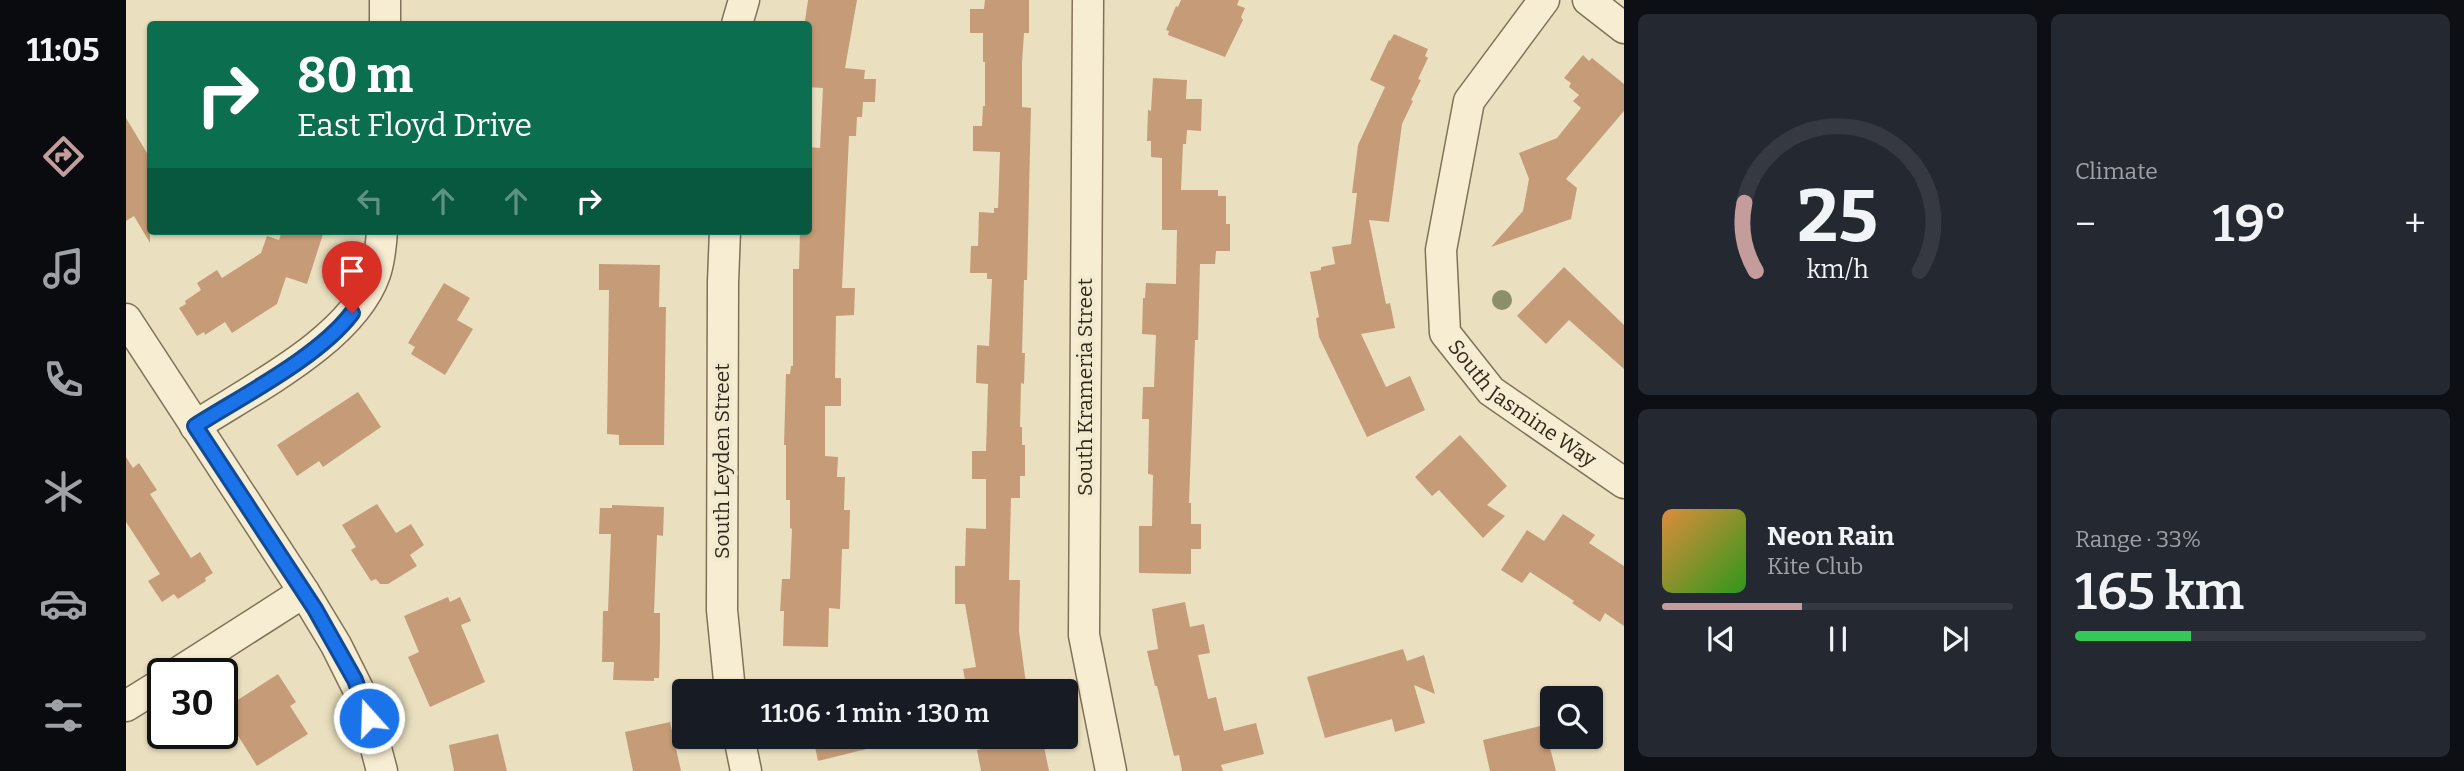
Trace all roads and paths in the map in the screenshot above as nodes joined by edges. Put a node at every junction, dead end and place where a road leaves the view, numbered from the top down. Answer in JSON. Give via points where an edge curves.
{"nodes":[{"id":1,"x":385,"y":0,"type":"edge"},
{"id":2,"x":744,"y":0,"type":"edge"},
{"id":3,"x":1088,"y":0,"type":"edge"},
{"id":4,"x":1544,"y":0,"type":"edge"},
{"id":5,"x":1588,"y":0,"type":"edge"},
{"id":6,"x":385,"y":21,"type":"edge"},
{"id":7,"x":738,"y":21,"type":"edge"},
{"id":8,"x":1624,"y":28,"type":"edge"},
{"id":9,"x":381,"y":235,"type":"edge"},
{"id":10,"x":726,"y":235,"type":"edge"},
{"id":11,"x":126,"y":320,"type":"edge"},
{"id":12,"x":195,"y":426,"type":"junction"},
{"id":13,"x":1624,"y":483,"type":"edge"},
{"id":14,"x":304,"y":592,"type":"junction"},
{"id":15,"x":201,"y":658,"type":"edge"},
{"id":16,"x":729,"y":679,"type":"edge"},
{"id":17,"x":147,"y":693,"type":"edge"},
{"id":18,"x":126,"y":706,"type":"edge"},
{"id":19,"x":742,"y":749,"type":"edge"},
{"id":20,"x":382,"y":771,"type":"edge"},
{"id":21,"x":747,"y":771,"type":"edge"},
{"id":22,"x":1111,"y":771,"type":"edge"}],
"edges":[{"from":1,"to":6,"type":"street"},
{"from":2,"to":7,"type":"street"},
{"from":3,"to":22,"type":"street","name":"South Krameria Street","via":[[1084,635]]},
{"from":4,"to":13,"type":"street","name":"South Jasmine Way","via":[[1469,101],[1441,250],[1445,332],[1491,391]]},
{"from":5,"to":8,"type":"street"},
{"from":9,"to":12,"type":"street","via":[[375,275],[342,326],[311,352]]},
{"from":10,"to":16,"type":"street","name":"South Leyden Street","via":[[722,611]]},
{"from":11,"to":12,"type":"street"},
{"from":12,"to":14,"type":"street"},
{"from":14,"to":15,"type":"street"},
{"from":14,"to":20,"type":"street","via":[[355,680]]},
{"from":17,"to":18,"type":"street"},
{"from":19,"to":21,"type":"street"}]}
